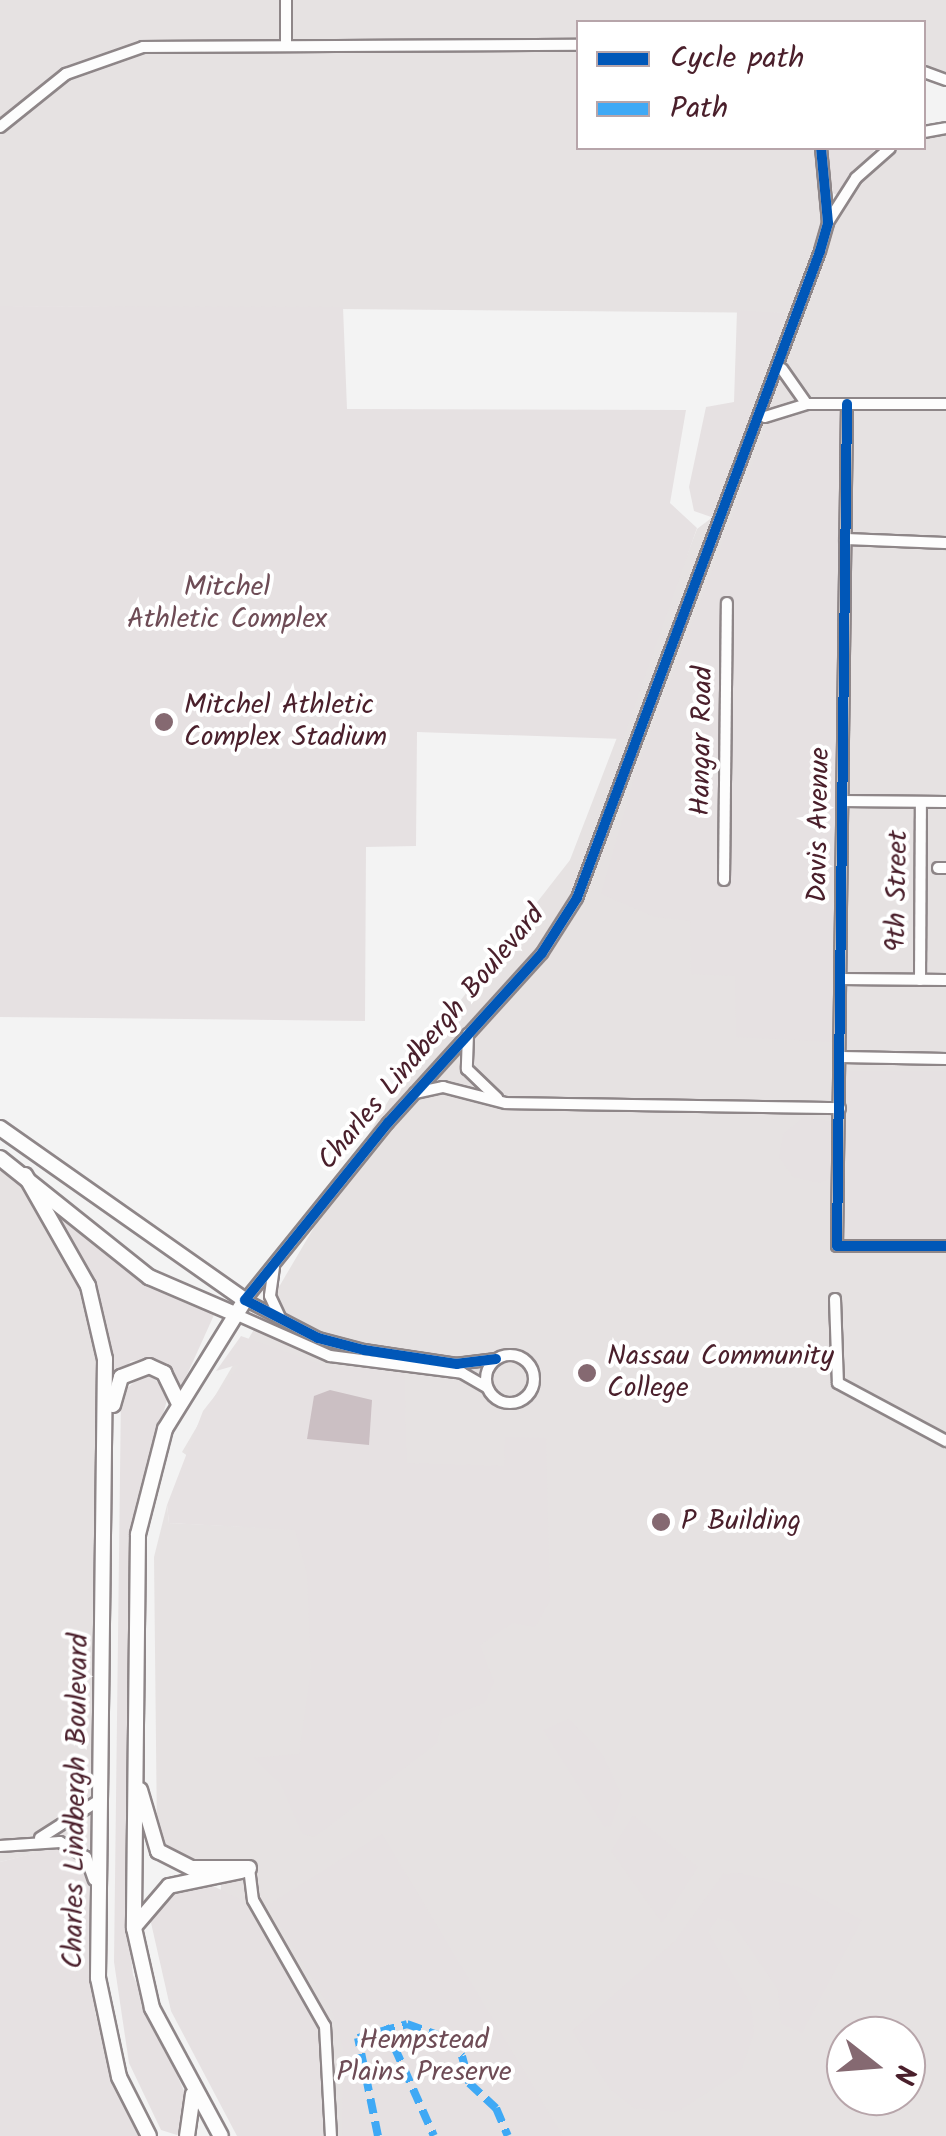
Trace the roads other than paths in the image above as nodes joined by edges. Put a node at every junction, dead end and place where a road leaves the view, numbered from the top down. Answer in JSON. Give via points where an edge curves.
{"nodes":[{"id":1,"x":286,"y":0,"type":"edge"},
{"id":2,"x":286,"y":45,"type":"junction"},
{"id":3,"x":576,"y":45,"type":"edge"},
{"id":4,"x":0,"y":127,"type":"edge"},
{"id":5,"x":821,"y":150,"type":"edge"},
{"id":6,"x":888,"y":150,"type":"edge"},
{"id":7,"x":828,"y":223,"type":"junction"},
{"id":8,"x":781,"y":369,"type":"junction"},
{"id":9,"x":807,"y":404,"type":"junction"},
{"id":10,"x":847,"y":404,"type":"junction"},
{"id":11,"x":946,"y":404,"type":"edge"},
{"id":12,"x":763,"y":418,"type":"junction"},
{"id":13,"x":845,"y":539,"type":"junction"},
{"id":14,"x":946,"y":543,"type":"edge"},
{"id":15,"x":727,"y":604,"type":"dead end"},
{"id":16,"x":842,"y":801,"type":"junction"},
{"id":17,"x":922,"y":802,"type":"junction"},
{"id":18,"x":946,"y":802,"type":"edge"},
{"id":19,"x":724,"y":880,"type":"dead end"},
{"id":20,"x":841,"y":979,"type":"junction"},
{"id":21,"x":920,"y":980,"type":"junction"},
{"id":22,"x":946,"y":980,"type":"edge"},
{"id":23,"x":468,"y":1033,"type":"junction"},
{"id":24,"x":842,"y":1057,"type":"junction"},
{"id":25,"x":946,"y":1059,"type":"edge"},
{"id":26,"x":414,"y":1094,"type":"junction"},
{"id":27,"x":506,"y":1103,"type":"junction"},
{"id":28,"x":840,"y":1108,"type":"junction"},
{"id":29,"x":0,"y":1128,"type":"edge"},
{"id":30,"x":0,"y":1158,"type":"edge"},
{"id":31,"x":25,"y":1175,"type":"junction"},
{"id":32,"x":946,"y":1246,"type":"edge"},
{"id":33,"x":274,"y":1266,"type":"junction"},
{"id":34,"x":245,"y":1300,"type":"junction"},
{"id":35,"x":835,"y":1300,"type":"dead end"},
{"id":36,"x":235,"y":1314,"type":"junction"},
{"id":37,"x":284,"y":1322,"type":"junction"},
{"id":38,"x":496,"y":1359,"type":"junction"},
{"id":39,"x":486,"y":1387,"type":"junction"},
{"id":40,"x":178,"y":1402,"type":"junction"},
{"id":41,"x":109,"y":1417,"type":"junction"},
{"id":42,"x":946,"y":1437,"type":"edge"},
{"id":43,"x":134,"y":1748,"type":"junction"},
{"id":44,"x":102,"y":1798,"type":"junction"},
{"id":45,"x":35,"y":1841,"type":"junction"},
{"id":46,"x":0,"y":1846,"type":"edge"},
{"id":47,"x":249,"y":1868,"type":"junction"},
{"id":48,"x":98,"y":1916,"type":"junction"},
{"id":49,"x":134,"y":1928,"type":"junction"},
{"id":50,"x":192,"y":2088,"type":"junction"},
{"id":51,"x":137,"y":2120,"type":"junction"},
{"id":52,"x":149,"y":2136,"type":"edge"},
{"id":53,"x":162,"y":2136,"type":"edge"},
{"id":54,"x":186,"y":2136,"type":"edge"},
{"id":55,"x":221,"y":2136,"type":"edge"},
{"id":56,"x":332,"y":2136,"type":"edge"}],
"edges":[{"from":1,"to":2,"type":"street"},
{"from":2,"to":3,"type":"street"},
{"from":2,"to":4,"type":"street","via":[[118,51],[44,87]]},
{"from":5,"to":7,"type":"street","name":"Charles Lindbergh Boulevard"},
{"from":6,"to":7,"type":"street","via":[[856,178]]},
{"from":7,"to":8,"type":"street","name":"Charles Lindbergh Boulevard"},
{"from":8,"to":9,"type":"street"},
{"from":8,"to":12,"type":"street","name":"Charles Lindbergh Boulevard"},
{"from":9,"to":10,"type":"street"},
{"from":9,"to":12,"type":"street"},
{"from":10,"to":11,"type":"street"},
{"from":10,"to":13,"type":"street","name":"Davis Avenue"},
{"from":12,"to":23,"type":"street","name":"Charles Lindbergh Boulevard","via":[[577,898],[542,953]]},
{"from":13,"to":14,"type":"street"},
{"from":13,"to":16,"type":"street","name":"Davis Avenue"},
{"from":15,"to":19,"type":"street","name":"Hangar Road"},
{"from":16,"to":17,"type":"street"},
{"from":16,"to":20,"type":"street","name":"Davis Avenue"},
{"from":17,"to":18,"type":"street"},
{"from":17,"to":21,"type":"street","name":"9th Street"},
{"from":20,"to":21,"type":"street"},
{"from":20,"to":24,"type":"street","name":"Davis Avenue"},
{"from":21,"to":22,"type":"street"},
{"from":23,"to":26,"type":"street","name":"Charles Lindbergh Boulevard"},
{"from":23,"to":27,"type":"street","via":[[474,1082]]},
{"from":24,"to":25,"type":"street"},
{"from":24,"to":28,"type":"street","name":"Davis Avenue"},
{"from":26,"to":27,"type":"street","via":[[443,1087]]},
{"from":26,"to":33,"type":"street","name":"Charles Lindbergh Boulevard"},
{"from":27,"to":28,"type":"street"},
{"from":28,"to":32,"type":"street","name":"Davis Avenue","via":[[837,1246]]},
{"from":29,"to":34,"type":"main road"},
{"from":30,"to":31,"type":"main road"},
{"from":31,"to":36,"type":"main road","via":[[149,1276]]},
{"from":31,"to":41,"type":"main road","name":"Charles Lindbergh Boulevard","via":[[88,1286]]},
{"from":33,"to":34,"type":"street","name":"Charles Lindbergh Boulevard"},
{"from":33,"to":37,"type":"street","via":[[270,1296]]},
{"from":34,"to":36,"type":"main road","name":"Charles Lindbergh Boulevard"},
{"from":34,"to":37,"type":"street"},
{"from":35,"to":42,"type":"street","via":[[838,1383]]},
{"from":36,"to":39,"type":"street","via":[[330,1356],[462,1373]]},
{"from":36,"to":40,"type":"main road","name":"Charles Lindbergh Boulevard"},
{"from":37,"to":38,"type":"street","via":[[364,1350],[457,1364]]},
{"from":38,"to":39,"type":"street"},
{"from":38,"to":39,"type":"street","via":[[525,1360],[533,1386],[507,1404]]},
{"from":40,"to":41,"type":"main road","via":[[164,1373],[140,1366],[122,1377]]},
{"from":40,"to":43,"type":"main road","name":"Charles Lindbergh Boulevard","via":[[138,1534]]},
{"from":41,"to":44,"type":"main road","name":"Charles Lindbergh Boulevard"},
{"from":43,"to":47,"type":"main road","via":[[147,1831],[158,1851],[192,1868]]},
{"from":43,"to":49,"type":"main road","name":"Charles Lindbergh Boulevard"},
{"from":44,"to":45,"type":"street"},
{"from":44,"to":48,"type":"main road","name":"Charles Lindbergh Boulevard"},
{"from":45,"to":46,"type":"street"},
{"from":45,"to":48,"type":"street","via":[[60,1842],[86,1857]]},
{"from":47,"to":49,"type":"main road","via":[[169,1886]]},
{"from":47,"to":56,"type":"street","via":[[259,1911],[325,2026]]},
{"from":48,"to":51,"type":"main road","name":"Charles Lindbergh Boulevard","via":[[104,2029]]},
{"from":49,"to":50,"type":"main road","name":"Charles Lindbergh Boulevard","via":[[142,1983]]},
{"from":50,"to":54,"type":"main road","via":[[195,2119]]},
{"from":50,"to":55,"type":"main road","name":"Charles Lindbergh Boulevard"},
{"from":51,"to":52,"type":"main road","name":"Charles Lindbergh Boulevard"},
{"from":51,"to":53,"type":"main road"}]}
